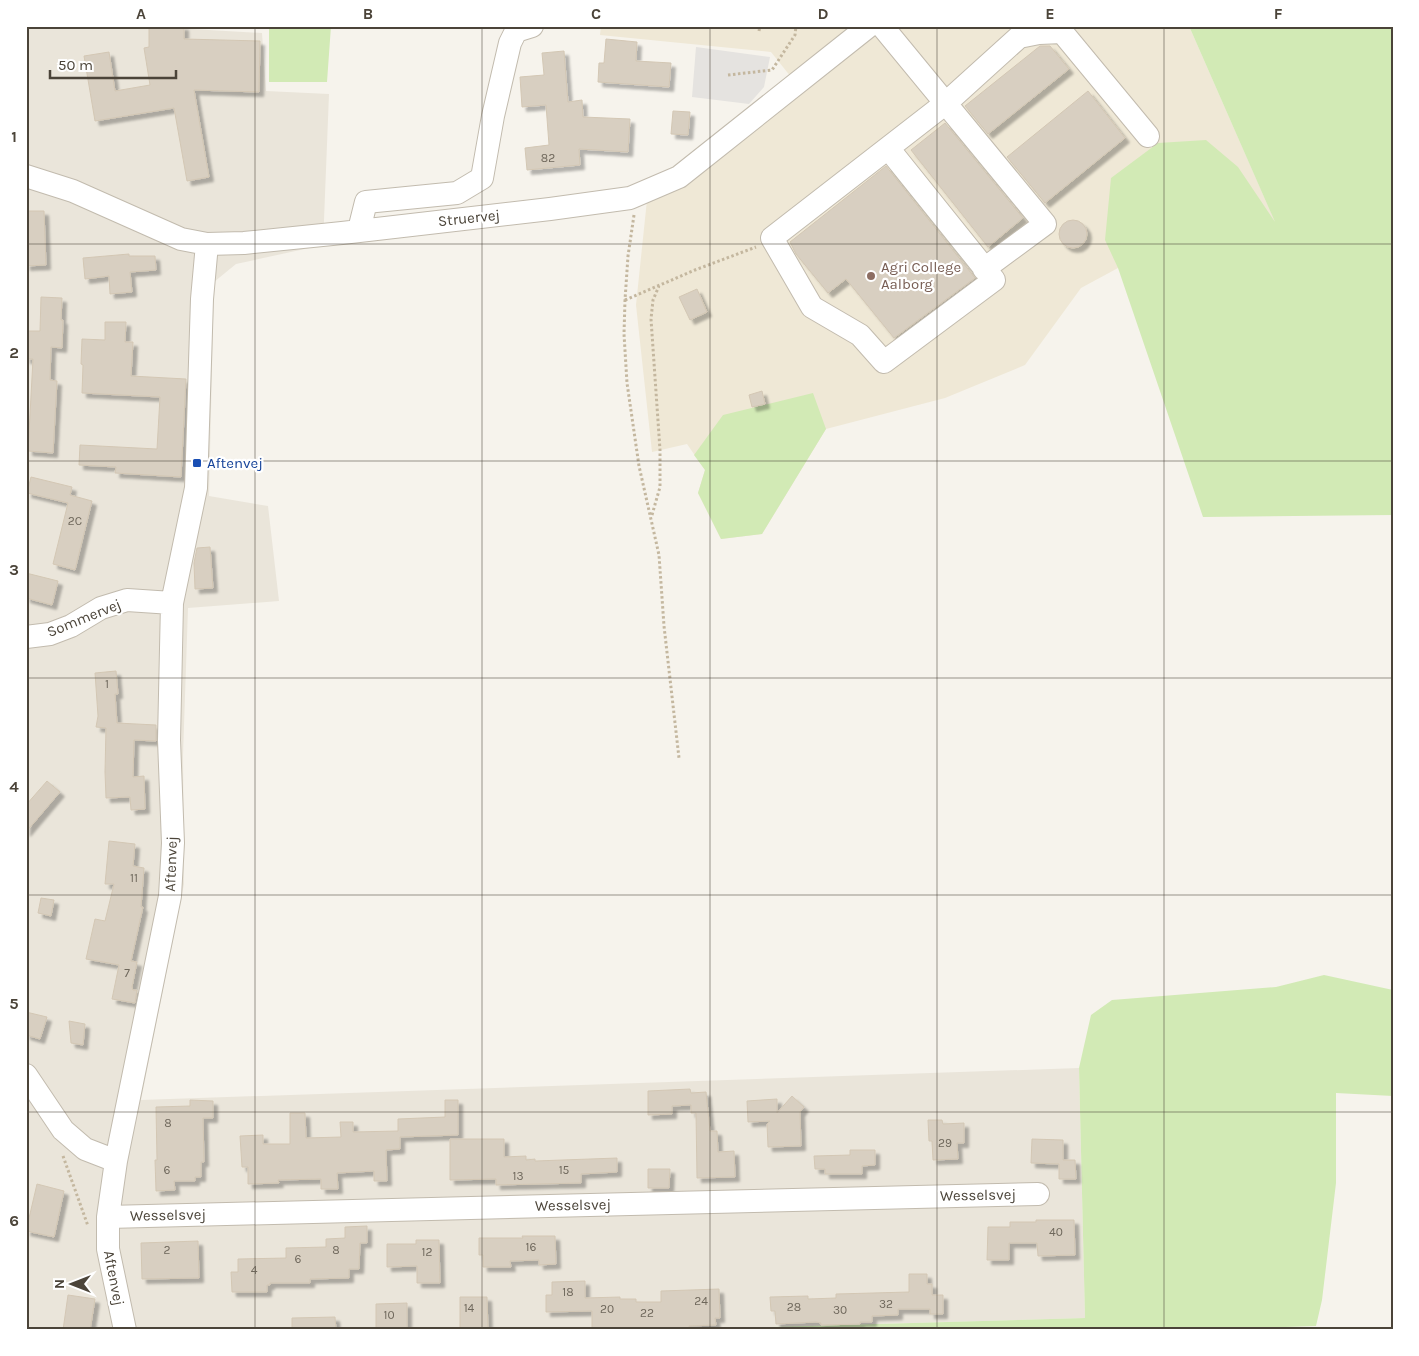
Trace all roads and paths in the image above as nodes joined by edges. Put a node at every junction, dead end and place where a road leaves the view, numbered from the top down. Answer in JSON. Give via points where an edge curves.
{"nodes":[{"id":1,"x":532,"y":26,"type":"edge"},
{"id":2,"x":796,"y":26,"type":"edge"},
{"id":3,"x":869,"y":26,"type":"edge"},
{"id":4,"x":882,"y":26,"type":"edge"},
{"id":5,"x":728,"y":75,"type":"dead end"},
{"id":6,"x":946,"y":103,"type":"junction"},
{"id":7,"x":1148,"y":136,"type":"dead end"},
{"id":8,"x":888,"y":148,"type":"junction"},
{"id":9,"x":26,"y":176,"type":"edge"},
{"id":10,"x":636,"y":195,"type":"junction"},
{"id":11,"x":360,"y":230,"type":"junction"},
{"id":12,"x":772,"y":238,"type":"junction"},
{"id":13,"x":207,"y":244,"type":"junction"},
{"id":14,"x":984,"y":269,"type":"junction"},
{"id":15,"x":659,"y":286,"type":"junction"},
{"id":16,"x":625,"y":300,"type":"junction"},
{"id":17,"x":651,"y":516,"type":"junction"},
{"id":18,"x":172,"y":603,"type":"junction"},
{"id":19,"x":26,"y":637,"type":"edge"},
{"id":20,"x":679,"y":758,"type":"dead end"},
{"id":21,"x":26,"y":1075,"type":"edge"},
{"id":22,"x":63,"y":1130,"type":"junction"},
{"id":23,"x":116,"y":1161,"type":"junction"},
{"id":24,"x":1038,"y":1194,"type":"dead end"},
{"id":25,"x":108,"y":1217,"type":"junction"},
{"id":26,"x":108,"y":1250,"type":"junction"},
{"id":27,"x":125,"y":1330,"type":"edge"}],
"edges":[{"from":1,"to":11,"type":"street","via":[[516,31],[510,43],[482,178],[458,192],[366,202]]},
{"from":2,"to":5,"type":"path","via":[[795,36],[772,70]]},
{"from":3,"to":10,"type":"street","name":"Struervej","via":[[679,177]]},
{"from":4,"to":6,"type":"street"},
{"from":6,"to":7,"type":"street","via":[[1019,36],[1062,32]]},
{"from":6,"to":8,"type":"street"},
{"from":6,"to":14,"type":"street","via":[[1045,224]]},
{"from":8,"to":12,"type":"street"},
{"from":8,"to":14,"type":"street"},
{"from":9,"to":13,"type":"street","name":"Struervej","via":[[73,190],[181,239]]},
{"from":10,"to":11,"type":"street","name":"Struervej","via":[[550,209]]},
{"from":10,"to":16,"type":"path"},
{"from":11,"to":13,"type":"street","name":"Struervej"},
{"from":12,"to":14,"type":"street","via":[[812,307],[860,335],[884,362],[994,280]]},
{"from":12,"to":15,"type":"path","via":[[751,250]]},
{"from":13,"to":18,"type":"street","name":"Aftenvej","via":[[202,299],[196,488]]},
{"from":15,"to":16,"type":"path"},
{"from":15,"to":17,"type":"path","via":[[653,300],[652,319],[660,487]]},
{"from":16,"to":17,"type":"path","via":[[624,334],[630,408]]},
{"from":17,"to":20,"type":"path","via":[[659,555]]},
{"from":18,"to":19,"type":"street","name":"Sommervej","via":[[127,600],[101,608],[50,634]]},
{"from":18,"to":23,"type":"street","name":"Aftenvej","via":[[169,740],[173,843],[170,896]]},
{"from":21,"to":22,"type":"street"},
{"from":22,"to":23,"type":"street","via":[[85,1149]]},
{"from":22,"to":26,"type":"path","via":[[58,1142],[91,1234]]},
{"from":23,"to":25,"type":"street","name":"Aftenvej"},
{"from":24,"to":25,"type":"street","name":"Wesselsvej"},
{"from":25,"to":26,"type":"street","name":"Aftenvej"},
{"from":26,"to":27,"type":"street","name":"Aftenvej"}]}
